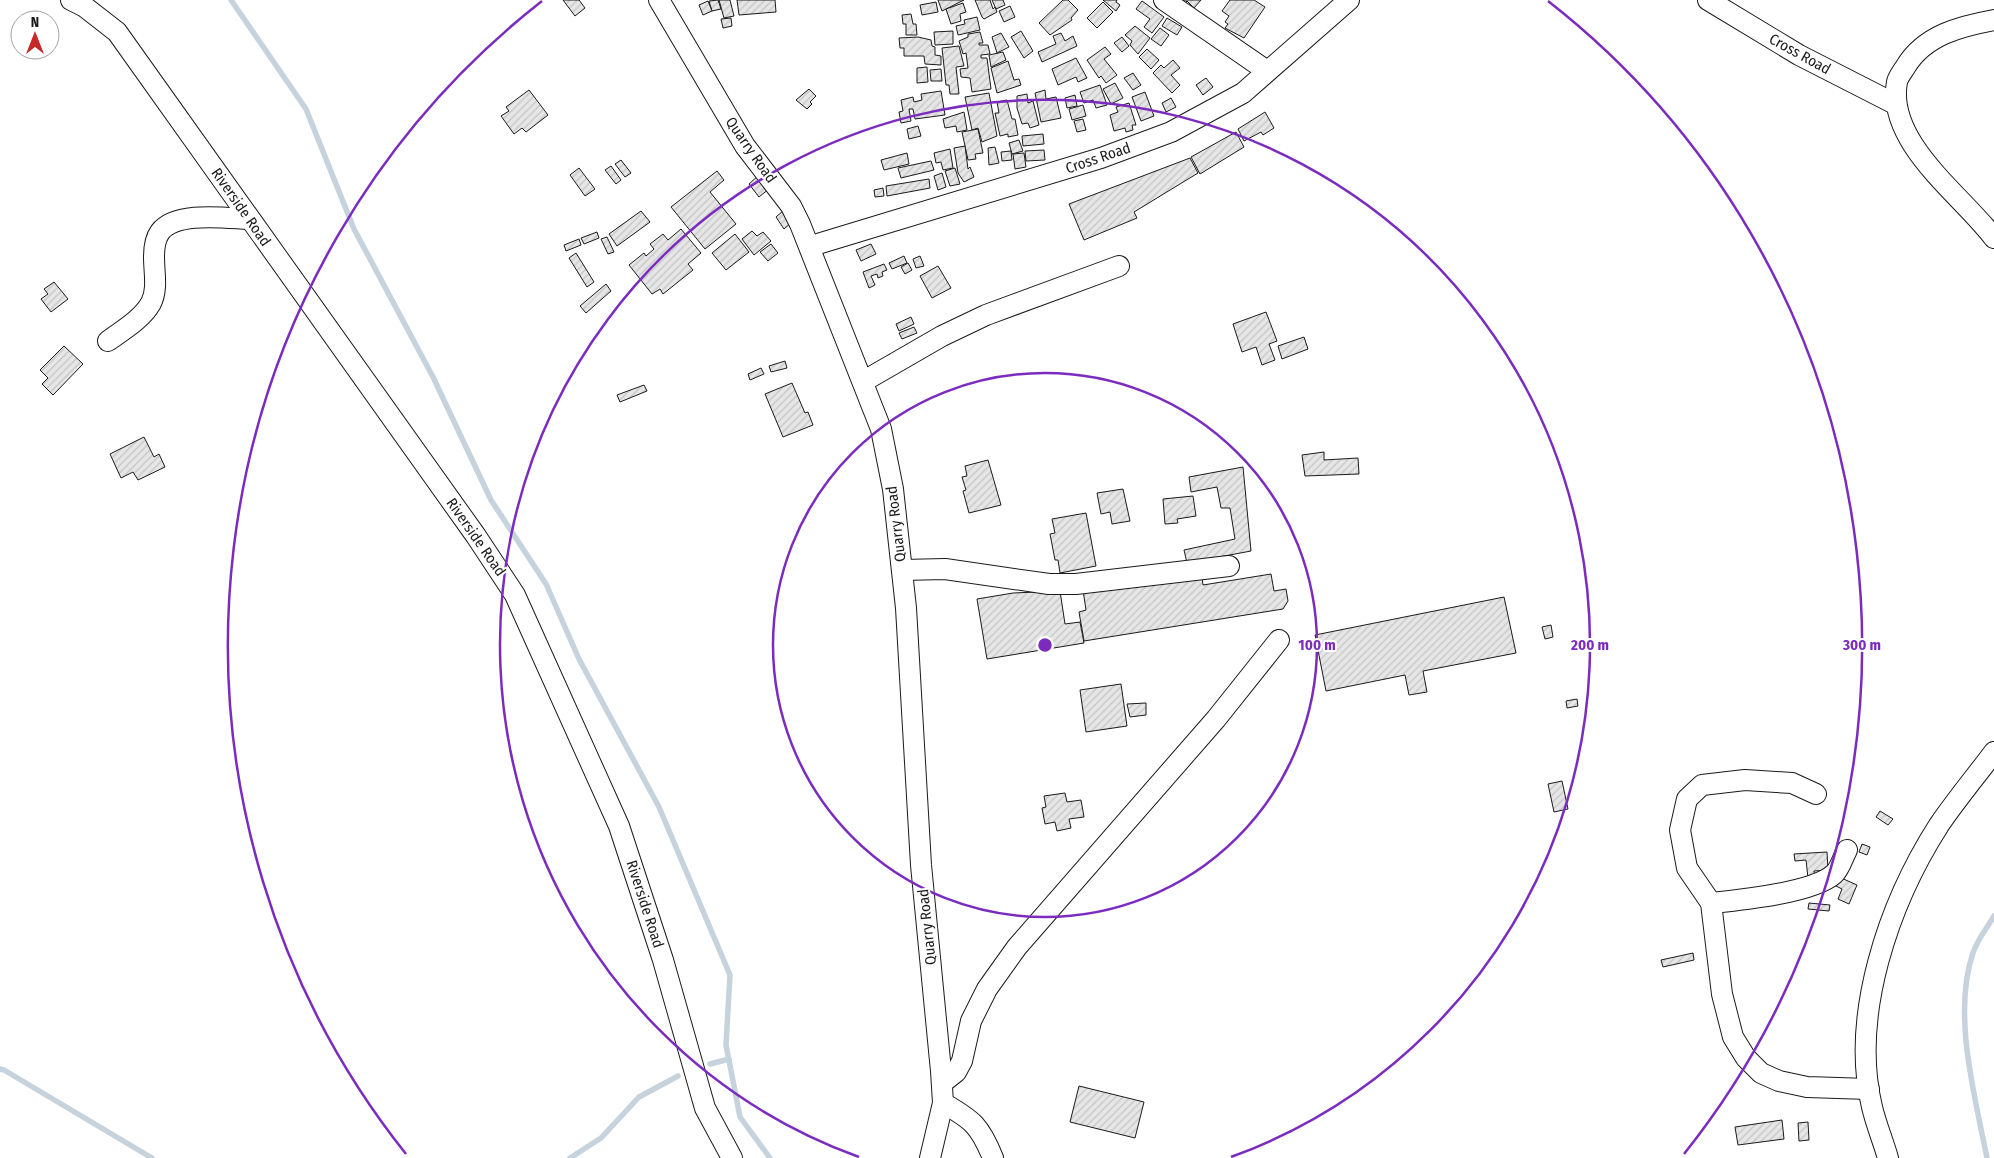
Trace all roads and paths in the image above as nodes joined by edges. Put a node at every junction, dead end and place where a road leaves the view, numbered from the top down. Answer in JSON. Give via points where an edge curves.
{"nodes":[{"id":1,"x":71,"y":0,"type":"edge"},
{"id":2,"x":659,"y":0,"type":"edge"},
{"id":3,"x":1164,"y":0,"type":"edge"},
{"id":4,"x":1349,"y":0,"type":"edge"},
{"id":5,"x":1708,"y":0,"type":"edge"},
{"id":6,"x":1994,"y":20,"type":"edge"},
{"id":7,"x":1267,"y":71,"type":"junction"},
{"id":8,"x":1895,"y":104,"type":"junction"},
{"id":9,"x":248,"y":219,"type":"junction"},
{"id":10,"x":1994,"y":238,"type":"edge"},
{"id":11,"x":811,"y":246,"type":"junction"},
{"id":12,"x":1119,"y":266,"type":"dead end"},
{"id":13,"x":108,"y":341,"type":"dead end"},
{"id":14,"x":864,"y":381,"type":"junction"},
{"id":15,"x":1229,"y":566,"type":"dead end"},
{"id":16,"x":902,"y":570,"type":"junction"},
{"id":17,"x":1280,"y":640,"type":"dead end"},
{"id":18,"x":1994,"y":752,"type":"edge"},
{"id":19,"x":1816,"y":794,"type":"dead end"},
{"id":20,"x":1847,"y":850,"type":"dead end"},
{"id":21,"x":1711,"y":903,"type":"junction"},
{"id":22,"x":1869,"y":1089,"type":"junction"},
{"id":23,"x":943,"y":1093,"type":"junction"},
{"id":24,"x":732,"y":1158,"type":"edge"},
{"id":25,"x":930,"y":1158,"type":"edge"},
{"id":26,"x":992,"y":1158,"type":"edge"},
{"id":27,"x":1888,"y":1158,"type":"edge"}],
"edges":[{"from":1,"to":9,"type":"street","name":"Riverside Road","via":[[117,32]]},
{"from":2,"to":11,"type":"street","name":"Quarry Road","via":[[745,146],[791,206]]},
{"from":3,"to":7,"type":"street"},
{"from":4,"to":7,"type":"street","name":"Cross Road"},
{"from":5,"to":8,"type":"street","name":"Cross Road","via":[[1799,55]]},
{"from":6,"to":8,"type":"street","via":[[1968,24],[1934,37],[1910,59],[1897,80]]},
{"from":7,"to":11,"type":"street","name":"Cross Road","via":[[1243,93],[1171,132],[1101,158]]},
{"from":8,"to":10,"type":"street","via":[[1916,150]]},
{"from":9,"to":13,"type":"street","via":[[191,218],[172,223],[160,231],[155,243],[155,288],[151,303],[140,318]]},
{"from":9,"to":24,"type":"street","name":"Riverside Road","via":[[515,594],[619,826],[664,960],[705,1108]]},
{"from":11,"to":14,"type":"street","name":"Quarry Road"},
{"from":12,"to":14,"type":"street","via":[[986,315]]},
{"from":14,"to":16,"type":"street","name":"Quarry Road","via":[[881,428],[893,489]]},
{"from":15,"to":16,"type":"street","via":[[1076,584],[1049,584],[945,569]]},
{"from":16,"to":23,"type":"street","name":"Quarry Road","via":[[921,865]]},
{"from":17,"to":23,"type":"street","via":[[1216,719],[1017,947],[987,989],[971,1021],[962,1061]]},
{"from":18,"to":22,"type":"street","via":[[1939,825],[1902,895],[1880,956],[1869,1007],[1866,1060]]},
{"from":19,"to":21,"type":"street","via":[[1792,783],[1745,780],[1702,785],[1687,799],[1680,830],[1687,868]]},
{"from":20,"to":21,"type":"street","via":[[1835,874],[1815,885],[1755,898]]},
{"from":21,"to":22,"type":"street","via":[[1722,994],[1733,1037],[1746,1058],[1761,1073],[1779,1081],[1807,1087]]},
{"from":22,"to":27,"type":"street"},
{"from":23,"to":25,"type":"street"},
{"from":23,"to":26,"type":"street","via":[[979,1127]]}]}
